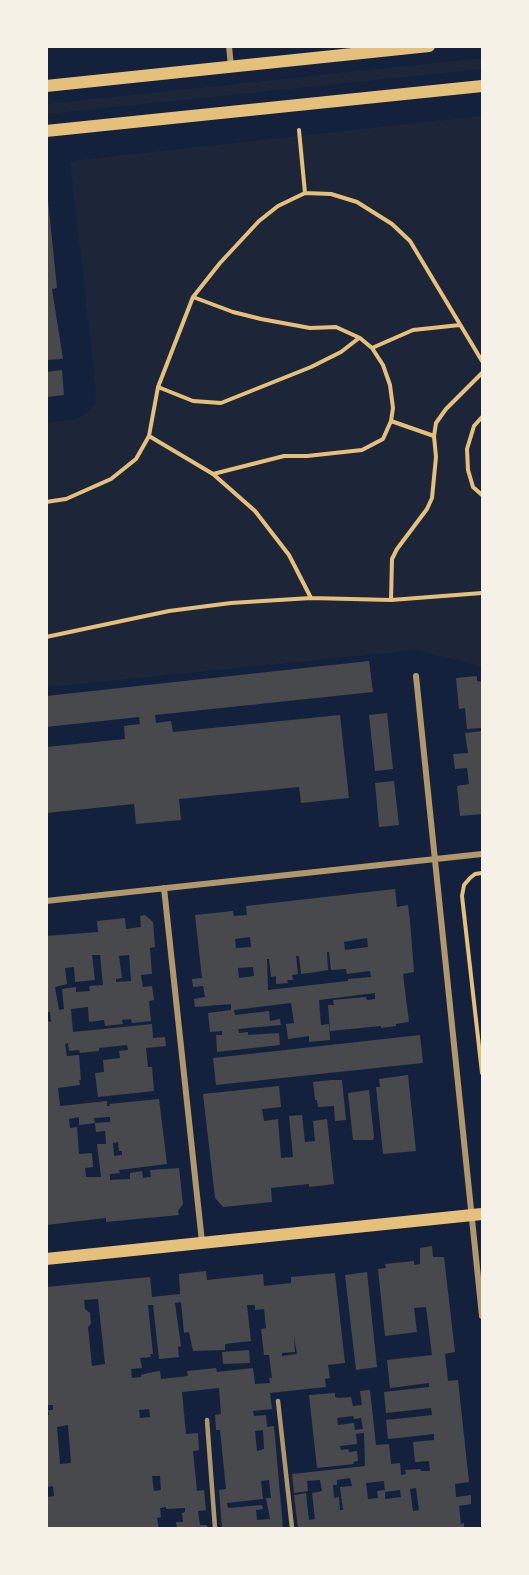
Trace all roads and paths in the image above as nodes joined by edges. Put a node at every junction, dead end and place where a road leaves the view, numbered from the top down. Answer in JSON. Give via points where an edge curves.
{"nodes":[{"id":1,"x":229,"y":46,"type":"edge"},
{"id":2,"x":429,"y":46,"type":"edge"},
{"id":3,"x":231,"y":67,"type":"junction"},
{"id":4,"x":46,"y":86,"type":"edge"},
{"id":5,"x":483,"y":86,"type":"edge"},
{"id":6,"x":299,"y":130,"type":"dead end"},
{"id":7,"x":46,"y":132,"type":"edge"},
{"id":8,"x":305,"y":193,"type":"junction"},
{"id":9,"x":194,"y":297,"type":"junction"},
{"id":10,"x":460,"y":325,"type":"junction"},
{"id":11,"x":360,"y":338,"type":"junction"},
{"id":12,"x":372,"y":348,"type":"junction"},
{"id":13,"x":483,"y":361,"type":"edge"},
{"id":14,"x":483,"y":373,"type":"edge"},
{"id":15,"x":158,"y":387,"type":"junction"},
{"id":16,"x":483,"y":417,"type":"edge"},
{"id":17,"x":391,"y":421,"type":"junction"},
{"id":18,"x":149,"y":436,"type":"junction"},
{"id":19,"x":434,"y":436,"type":"junction"},
{"id":20,"x":213,"y":474,"type":"junction"},
{"id":21,"x":483,"y":495,"type":"edge"},
{"id":22,"x":46,"y":502,"type":"edge"},
{"id":23,"x":483,"y":593,"type":"edge"},
{"id":24,"x":311,"y":598,"type":"junction"},
{"id":25,"x":391,"y":600,"type":"junction"},
{"id":26,"x":46,"y":637,"type":"edge"},
{"id":27,"x":416,"y":676,"type":"dead end"},
{"id":28,"x":483,"y":854,"type":"edge"},
{"id":29,"x":435,"y":859,"type":"junction"},
{"id":30,"x":483,"y":873,"type":"edge"},
{"id":31,"x":164,"y":888,"type":"junction"},
{"id":32,"x":46,"y":901,"type":"edge"},
{"id":33,"x":483,"y":1073,"type":"edge"},
{"id":34,"x":477,"y":1214,"type":"edge"},
{"id":35,"x":202,"y":1243,"type":"junction"},
{"id":36,"x":46,"y":1259,"type":"edge"},
{"id":37,"x":483,"y":1316,"type":"edge"},
{"id":38,"x":278,"y":1401,"type":"dead end"},
{"id":39,"x":207,"y":1420,"type":"dead end"},
{"id":40,"x":215,"y":1528,"type":"edge"},
{"id":41,"x":292,"y":1528,"type":"edge"}],
"edges":[{"from":1,"to":3,"type":"street"},
{"from":2,"to":3,"type":"main road"},
{"from":3,"to":4,"type":"main road"},
{"from":5,"to":7,"type":"main road"},
{"from":6,"to":8,"type":"path"},
{"from":8,"to":9,"type":"path","via":[[259,221]]},
{"from":8,"to":10,"type":"path","via":[[331,194],[357,202],[392,224],[410,241]]},
{"from":9,"to":11,"type":"path","via":[[261,319],[310,328],[336,327]]},
{"from":9,"to":15,"type":"path"},
{"from":10,"to":12,"type":"path","via":[[413,330]]},
{"from":10,"to":13,"type":"path"},
{"from":11,"to":12,"type":"path"},
{"from":11,"to":15,"type":"path","via":[[311,367],[221,403],[193,401]]},
{"from":12,"to":17,"type":"path","via":[[390,385]]},
{"from":14,"to":19,"type":"path","via":[[446,409],[436,423]]},
{"from":15,"to":18,"type":"path"},
{"from":16,"to":21,"type":"path","via":[[474,426],[467,449],[473,487]]},
{"from":17,"to":19,"type":"path"},
{"from":17,"to":20,"type":"path","via":[[383,439],[362,450],[284,456]]},
{"from":18,"to":20,"type":"path"},
{"from":18,"to":22,"type":"path","via":[[136,459],[111,479],[66,499]]},
{"from":19,"to":25,"type":"path","via":[[432,498],[392,559]]},
{"from":20,"to":24,"type":"path","via":[[255,511],[289,555]]},
{"from":23,"to":25,"type":"path"},
{"from":24,"to":25,"type":"path"},
{"from":24,"to":26,"type":"path","via":[[169,611]]},
{"from":27,"to":29,"type":"street"},
{"from":28,"to":29,"type":"street"},
{"from":29,"to":31,"type":"street"},
{"from":29,"to":34,"type":"street"},
{"from":30,"to":33,"type":"path","via":[[470,878],[462,896]]},
{"from":31,"to":32,"type":"street"},
{"from":31,"to":35,"type":"street"},
{"from":34,"to":35,"type":"main road"},
{"from":34,"to":37,"type":"street"},
{"from":35,"to":36,"type":"main road"},
{"from":38,"to":41,"type":"lane"},
{"from":39,"to":40,"type":"lane"}]}
